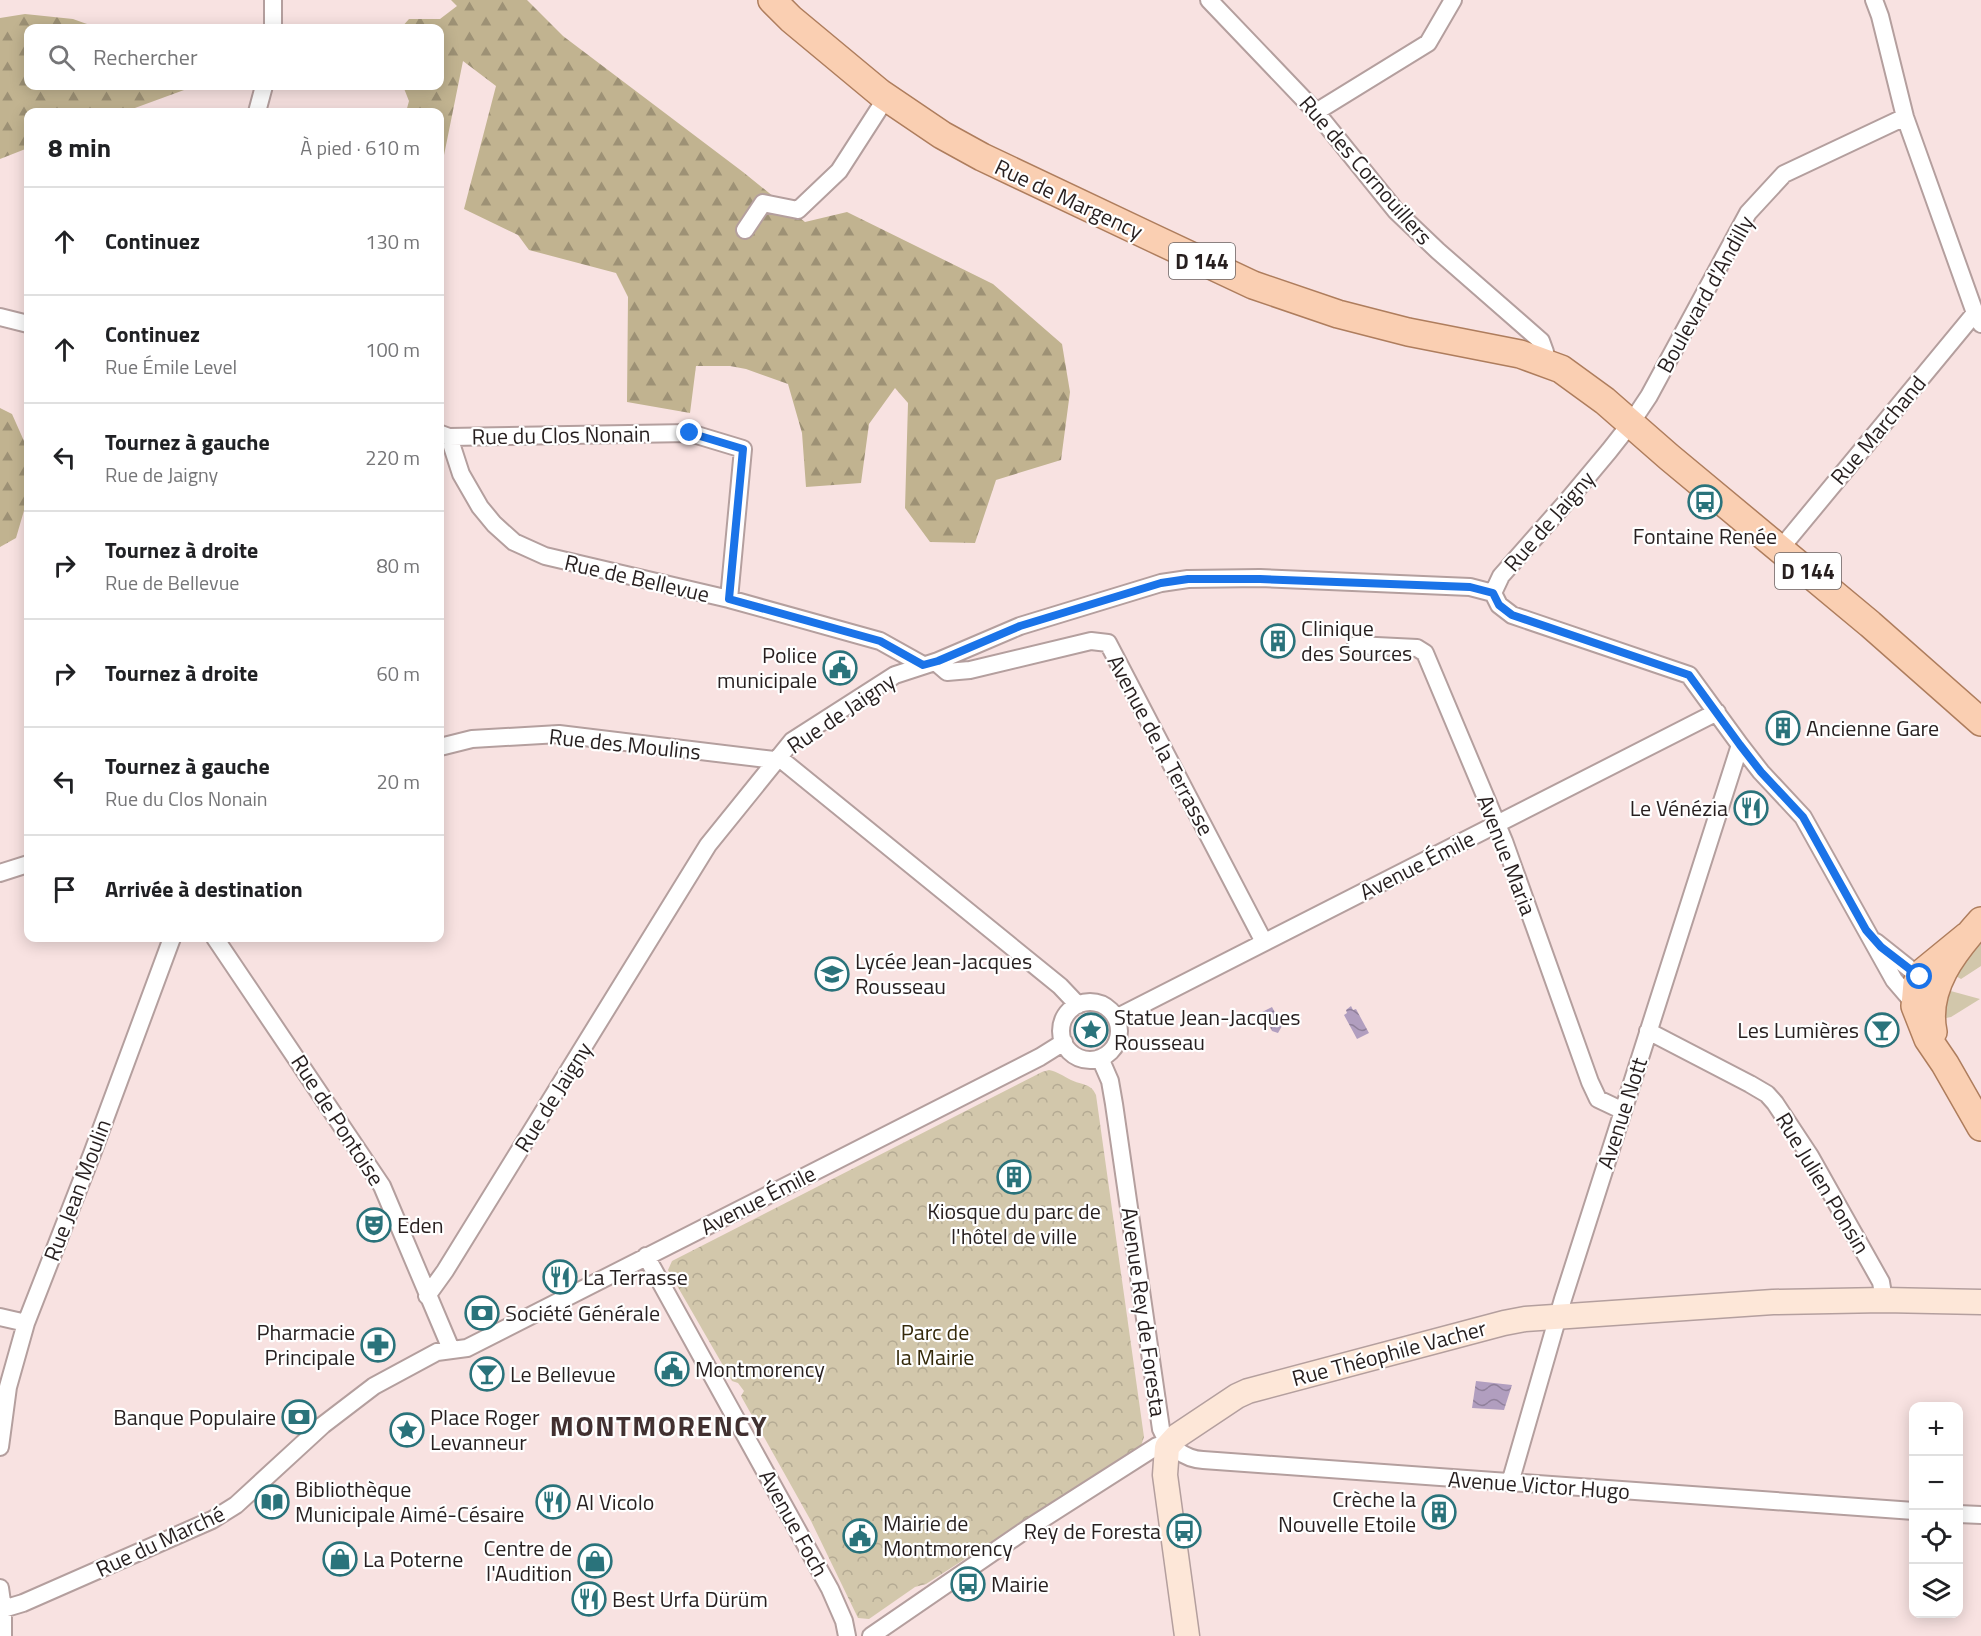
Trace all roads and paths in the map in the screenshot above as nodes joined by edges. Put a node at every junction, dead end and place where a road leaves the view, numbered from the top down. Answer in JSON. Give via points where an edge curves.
{"nodes":[{"id":1,"x":273,"y":0,"type":"edge"},
{"id":2,"x":772,"y":0,"type":"edge"},
{"id":3,"x":1209,"y":0,"type":"edge"},
{"id":4,"x":1453,"y":0,"type":"edge"},
{"id":5,"x":1874,"y":0,"type":"edge"},
{"id":6,"x":273,"y":24,"type":"edge"},
{"id":7,"x":263,"y":90,"type":"edge"},
{"id":8,"x":886,"y":98,"type":"junction"},
{"id":9,"x":258,"y":108,"type":"edge"},
{"id":10,"x":1316,"y":112,"type":"junction"},
{"id":11,"x":1905,"y":117,"type":"junction"},
{"id":12,"x":745,"y":230,"type":"dead end"},
{"id":13,"x":0,"y":317,"type":"edge"},
{"id":14,"x":1978,"y":318,"type":"edge"},
{"id":15,"x":24,"y":323,"type":"edge"},
{"id":16,"x":1543,"y":362,"type":"junction"},
{"id":17,"x":1631,"y":423,"type":"junction"},
{"id":18,"x":444,"y":435,"type":"edge"},
{"id":19,"x":1780,"y":548,"type":"junction"},
{"id":20,"x":1493,"y":593,"type":"junction"},
{"id":21,"x":729,"y":599,"type":"junction"},
{"id":22,"x":1356,"y":645,"type":"dead end"},
{"id":23,"x":930,"y":663,"type":"junction"},
{"id":24,"x":1717,"y":712,"type":"junction"},
{"id":25,"x":1981,"y":722,"type":"edge"},
{"id":26,"x":1740,"y":745,"type":"junction"},
{"id":27,"x":444,"y":746,"type":"edge"},
{"id":28,"x":776,"y":760,"type":"junction"},
{"id":29,"x":1497,"y":825,"type":"junction"},
{"id":30,"x":24,"y":865,"type":"edge"},
{"id":31,"x":0,"y":873,"type":"edge"},
{"id":32,"x":1974,"y":928,"type":"edge"},
{"id":33,"x":1866,"y":930,"type":"junction"},
{"id":34,"x":170,"y":942,"type":"edge"},
{"id":35,"x":218,"y":942,"type":"edge"},
{"id":36,"x":1264,"y":942,"type":"junction"},
{"id":37,"x":1920,"y":977,"type":"junction"},
{"id":38,"x":1078,"y":1005,"type":"junction"},
{"id":39,"x":1926,"y":1005,"type":"junction"},
{"id":40,"x":1116,"y":1018,"type":"junction"},
{"id":41,"x":1648,"y":1031,"type":"junction"},
{"id":42,"x":1064,"y":1042,"type":"junction"},
{"id":43,"x":1100,"y":1058,"type":"junction"},
{"id":44,"x":1624,"y":1107,"type":"junction"},
{"id":45,"x":1981,"y":1127,"type":"edge"},
{"id":46,"x":646,"y":1256,"type":"junction"},
{"id":47,"x":427,"y":1296,"type":"junction"},
{"id":48,"x":1884,"y":1300,"type":"junction"},
{"id":49,"x":1981,"y":1302,"type":"edge"},
{"id":50,"x":1559,"y":1316,"type":"junction"},
{"id":51,"x":0,"y":1317,"type":"edge"},
{"id":52,"x":26,"y":1323,"type":"junction"},
{"id":53,"x":451,"y":1349,"type":"junction"},
{"id":54,"x":1170,"y":1443,"type":"junction"},
{"id":55,"x":0,"y":1447,"type":"edge"},
{"id":56,"x":1510,"y":1483,"type":"junction"},
{"id":57,"x":1909,"y":1511,"type":"edge"},
{"id":58,"x":1963,"y":1514,"type":"edge"},
{"id":59,"x":1981,"y":1515,"type":"edge"},
{"id":60,"x":0,"y":1588,"type":"edge"},
{"id":61,"x":3,"y":1608,"type":"junction"},
{"id":62,"x":3,"y":1636,"type":"edge"},
{"id":63,"x":847,"y":1636,"type":"edge"},
{"id":64,"x":871,"y":1636,"type":"edge"},
{"id":65,"x":1187,"y":1636,"type":"edge"}],
"edges":[{"from":1,"to":6,"type":"street"},
{"from":2,"to":8,"type":"main road","name":"Rue de Margency","number":"D 144"},
{"from":3,"to":10,"type":"street","name":"Rue des Cornouillers"},
{"from":4,"to":10,"type":"street","via":[[1428,43]]},
{"from":5,"to":11,"type":"street"},
{"from":7,"to":9,"type":"street"},
{"from":8,"to":12,"type":"street","via":[[839,171],[798,210],[763,203]]},
{"from":8,"to":16,"type":"main road","name":"Rue de Margency","number":"D 144","via":[[982,157],[1253,285],[1338,314]]},
{"from":10,"to":16,"type":"street","name":"Rue des Cornouillers","via":[[1396,211],[1540,341],[1545,352]]},
{"from":11,"to":14,"type":"street"},
{"from":11,"to":17,"type":"street","name":"Boulevard d'Andilly","via":[[1784,174],[1748,213]]},
{"from":13,"to":15,"type":"street"},
{"from":14,"to":19,"type":"street","name":"Rue Marchand"},
{"from":16,"to":17,"type":"main road","name":"Rue de Margency","number":"D 144","via":[[1561,369]]},
{"from":17,"to":19,"type":"main road","number":"D 144"},
{"from":17,"to":20,"type":"street","name":"Rue de Jaigny","via":[[1501,576]]},
{"from":18,"to":21,"type":"street","name":"Rue de Bellevue","via":[[480,507],[514,542],[545,556]]},
{"from":18,"to":21,"type":"street","name":"Rue du Clos Nonain","via":[[690,433],[743,449]]},
{"from":19,"to":25,"type":"main road","number":"D 144"},
{"from":20,"to":23,"type":"street","name":"Rue de Jaigny","via":[[1470,587],[1188,579],[1161,583],[1020,626]]},
{"from":20,"to":24,"type":"street","via":[[1499,605],[1512,615],[1689,675]]},
{"from":21,"to":23,"type":"street","name":"Rue de Bellevue","via":[[880,641]]},
{"from":22,"to":29,"type":"street","name":"Avenue Maria","via":[[1417,648],[1425,652]]},
{"from":23,"to":28,"type":"street","name":"Rue de Jaigny","via":[[895,675],[792,741]]},
{"from":23,"to":36,"type":"street","name":"Avenue de la Terrasse","via":[[947,672],[970,670],[1091,641],[1108,643]]},
{"from":24,"to":26,"type":"street"},
{"from":24,"to":29,"type":"street","name":"Avenue Émile"},
{"from":26,"to":33,"type":"street","via":[[1803,817]]},
{"from":26,"to":41,"type":"street","name":"Avenue Nott"},
{"from":27,"to":28,"type":"street","name":"Rue des Moulins","via":[[472,739],[558,734]]},
{"from":28,"to":38,"type":"street","via":[[783,761],[1060,986]]},
{"from":28,"to":47,"type":"street","name":"Rue de Jaigny","via":[[708,845]]},
{"from":29,"to":36,"type":"street","name":"Avenue Émile"},
{"from":29,"to":44,"type":"street","name":"Avenue Maria","via":[[1590,1082],[1598,1099],[1617,1108]]},
{"from":30,"to":31,"type":"street"},
{"from":32,"to":37,"type":"main road"},
{"from":32,"to":39,"type":"main road","via":[[1941,975]]},
{"from":33,"to":37,"type":"street"},
{"from":33,"to":39,"type":"street","via":[[1894,980]]},
{"from":34,"to":52,"type":"street","name":"Rue Jean Moulin"},
{"from":35,"to":47,"type":"street","name":"Rue de Pontoise","via":[[382,1186]]},
{"from":36,"to":40,"type":"street","name":"Avenue Émile"},
{"from":37,"to":39,"type":"main road","via":[[1916,988]]},
{"from":38,"to":40,"type":"street","via":[[1095,1002]]},
{"from":38,"to":42,"type":"street","via":[[1070,1010],[1062,1025]]},
{"from":39,"to":45,"type":"main road","via":[[1945,1064]]},
{"from":40,"to":43,"type":"street","via":[[1119,1027],[1115,1046]]},
{"from":41,"to":44,"type":"street","name":"Avenue Nott"},
{"from":41,"to":48,"type":"street","name":"Rue Julien Ponsin","via":[[1750,1084],[1775,1103],[1810,1156],[1881,1282]]},
{"from":42,"to":43,"type":"street","via":[[1075,1056]]},
{"from":42,"to":46,"type":"street","name":"Avenue Émile"},
{"from":43,"to":54,"type":"street","name":"Avenue Rey de Foresta","via":[[1114,1104],[1161,1429]]},
{"from":44,"to":50,"type":"street","name":"Avenue Nott"},
{"from":46,"to":53,"type":"street","name":"Avenue Émile","via":[[467,1348]]},
{"from":46,"to":63,"type":"street","name":"Avenue Foch","via":[[831,1590]]},
{"from":47,"to":53,"type":"street","name":"Rue de Pontoise"},
{"from":48,"to":49,"type":"main road","name":"Rue Théophile Vacher"},
{"from":48,"to":50,"type":"main road","name":"Rue Théophile Vacher","via":[[1773,1302]]},
{"from":50,"to":54,"type":"main road","name":"Rue Théophile Vacher","via":[[1504,1323],[1260,1386],[1237,1396]]},
{"from":50,"to":56,"type":"street","name":"Avenue Nott"},
{"from":51,"to":52,"type":"street"},
{"from":52,"to":55,"type":"street","name":"Rue Jean Moulin","via":[[8,1387]]},
{"from":53,"to":61,"type":"street","name":"Rue du Marché","via":[[374,1386],[323,1425],[306,1450],[212,1520]]},
{"from":54,"to":56,"type":"street","name":"Avenue Victor Hugo","via":[[1195,1460]]},
{"from":54,"to":64,"type":"street","name":"Rue Théophile Vacher","via":[[1156,1446],[1047,1516]]},
{"from":54,"to":65,"type":"main road","name":"Avenue Rey de Foresta","via":[[1165,1475]]},
{"from":56,"to":57,"type":"street","name":"Avenue Victor Hugo"},
{"from":58,"to":59,"type":"street"},
{"from":60,"to":61,"type":"street"},
{"from":61,"to":62,"type":"street"}]}
